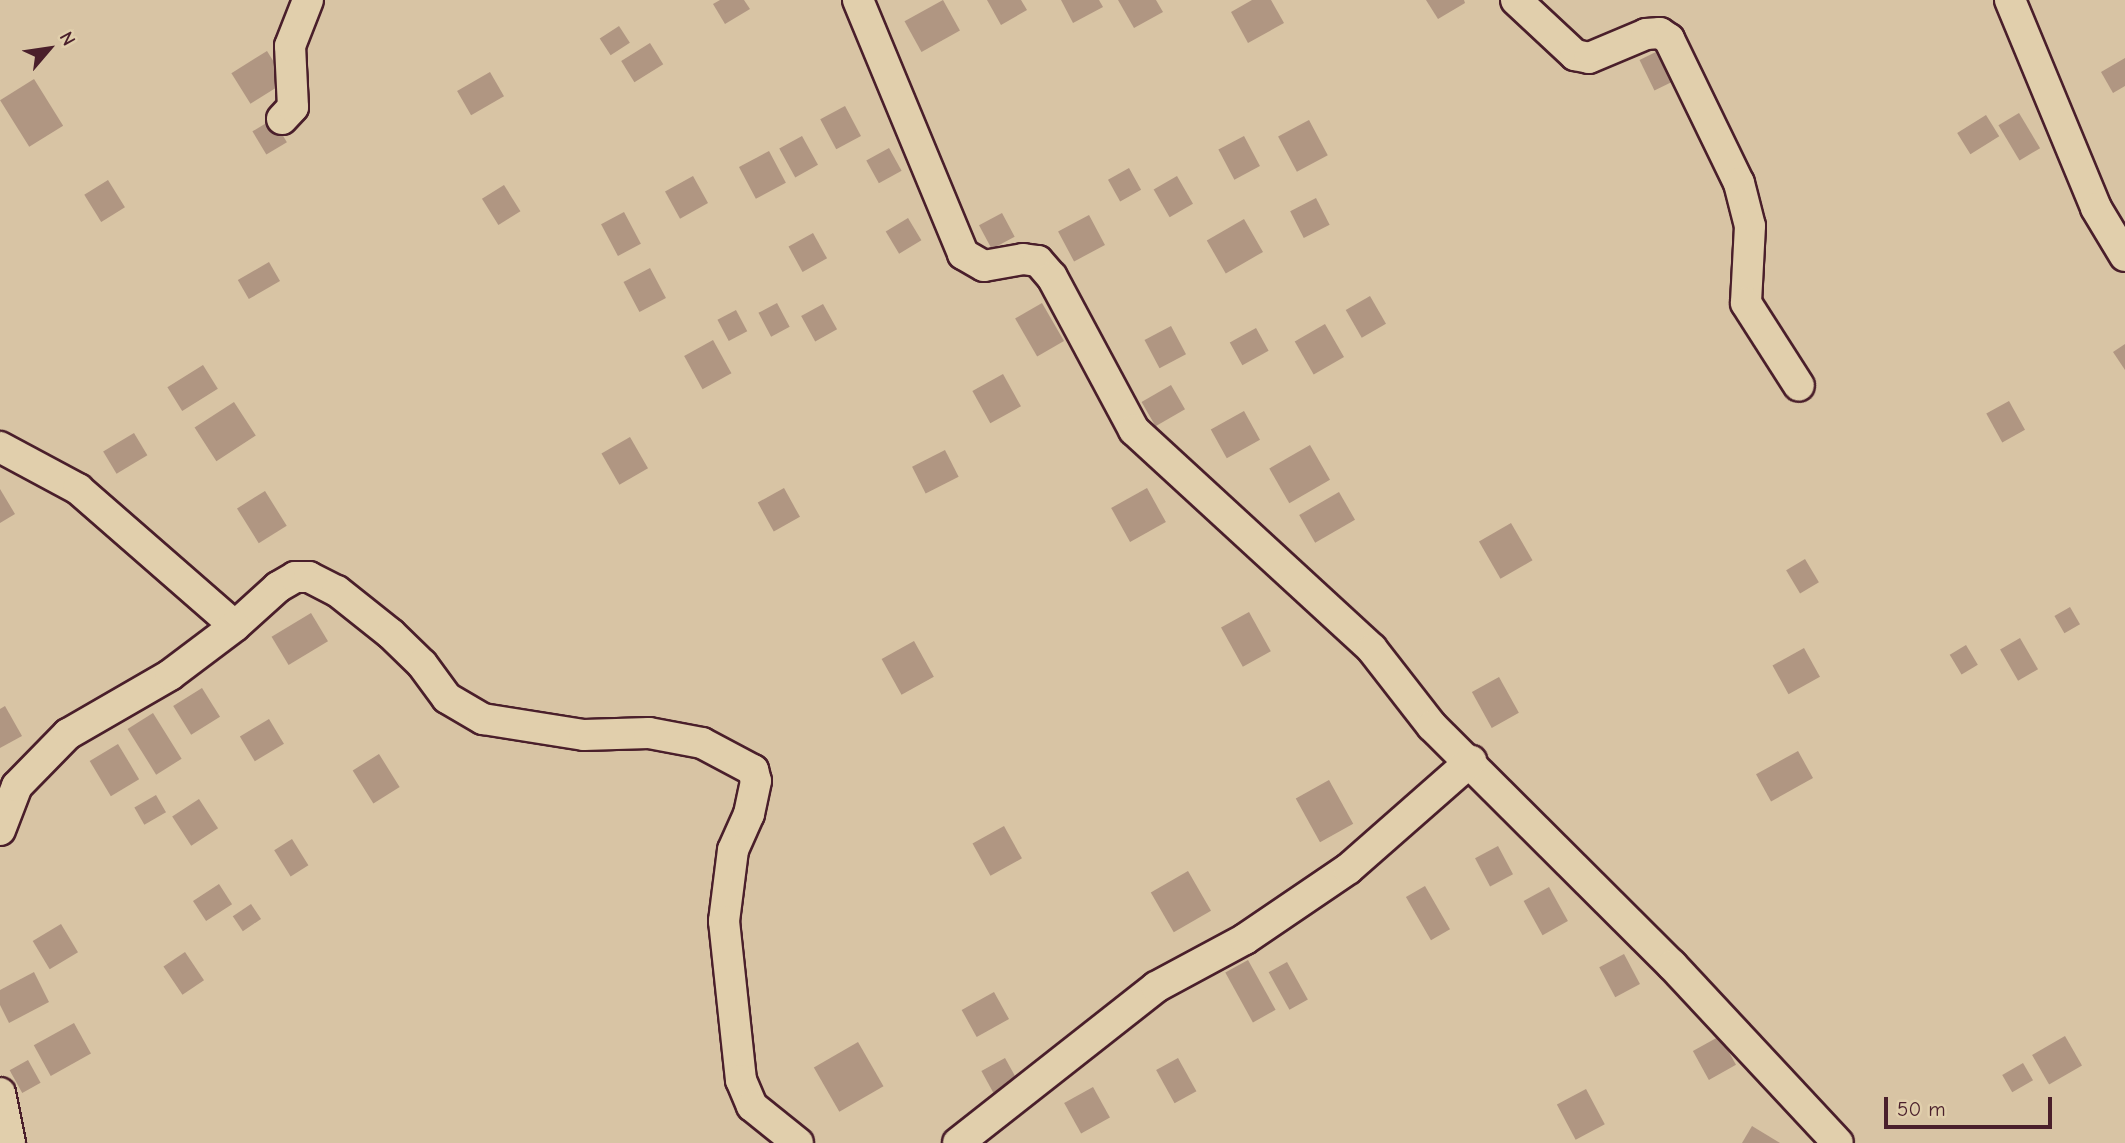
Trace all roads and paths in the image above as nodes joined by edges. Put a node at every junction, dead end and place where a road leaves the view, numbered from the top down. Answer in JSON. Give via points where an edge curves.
{"nodes":[{"id":1,"x":308,"y":0,"type":"edge"},
{"id":2,"x":858,"y":0,"type":"edge"},
{"id":3,"x":1516,"y":0,"type":"edge"},
{"id":4,"x":2010,"y":0,"type":"edge"},
{"id":5,"x":282,"y":119,"type":"dead end"},
{"id":6,"x":2125,"y":256,"type":"edge"},
{"id":7,"x":1799,"y":386,"type":"dead end"},
{"id":8,"x":0,"y":447,"type":"edge"},
{"id":9,"x":235,"y":626,"type":"junction"},
{"id":10,"x":1471,"y":761,"type":"junction"},
{"id":11,"x":0,"y":830,"type":"edge"},
{"id":12,"x":0,"y":1093,"type":"edge"},
{"id":13,"x":10,"y":1143,"type":"edge"},
{"id":14,"x":798,"y":1143,"type":"edge"},
{"id":15,"x":958,"y":1143,"type":"edge"},
{"id":16,"x":1838,"y":1143,"type":"edge"}],
"edges":[{"from":1,"to":5,"type":"street","via":[[290,46],[293,107]]},
{"from":2,"to":10,"type":"street","via":[[963,254],[984,266],[1038,261],[1052,277],[1134,430],[1372,649],[1432,726]]},
{"from":3,"to":7,"type":"street","via":[[1575,55],[1589,58],[1646,34],[1660,33],[1669,39],[1739,184],[1750,226],[1746,303]]},
{"from":4,"to":6,"type":"street","via":[[2096,208]]},
{"from":8,"to":9,"type":"street","via":[[78,489]]},
{"from":9,"to":11,"type":"street","via":[[170,675],[68,734],[17,786]]},
{"from":9,"to":14,"type":"street","via":[[278,587],[295,577],[309,577],[337,591],[380,626],[422,664],[447,698],[483,719],[584,735],[649,733],[702,743],[753,770],[757,781],[750,814],[733,850],[724,921],[741,1080],[752,1106]]},
{"from":10,"to":15,"type":"street","via":[[1348,869],[1245,939],[1156,987]]},
{"from":10,"to":16,"type":"street","via":[[1672,965]]},
{"from":12,"to":13,"type":"street"}]}
